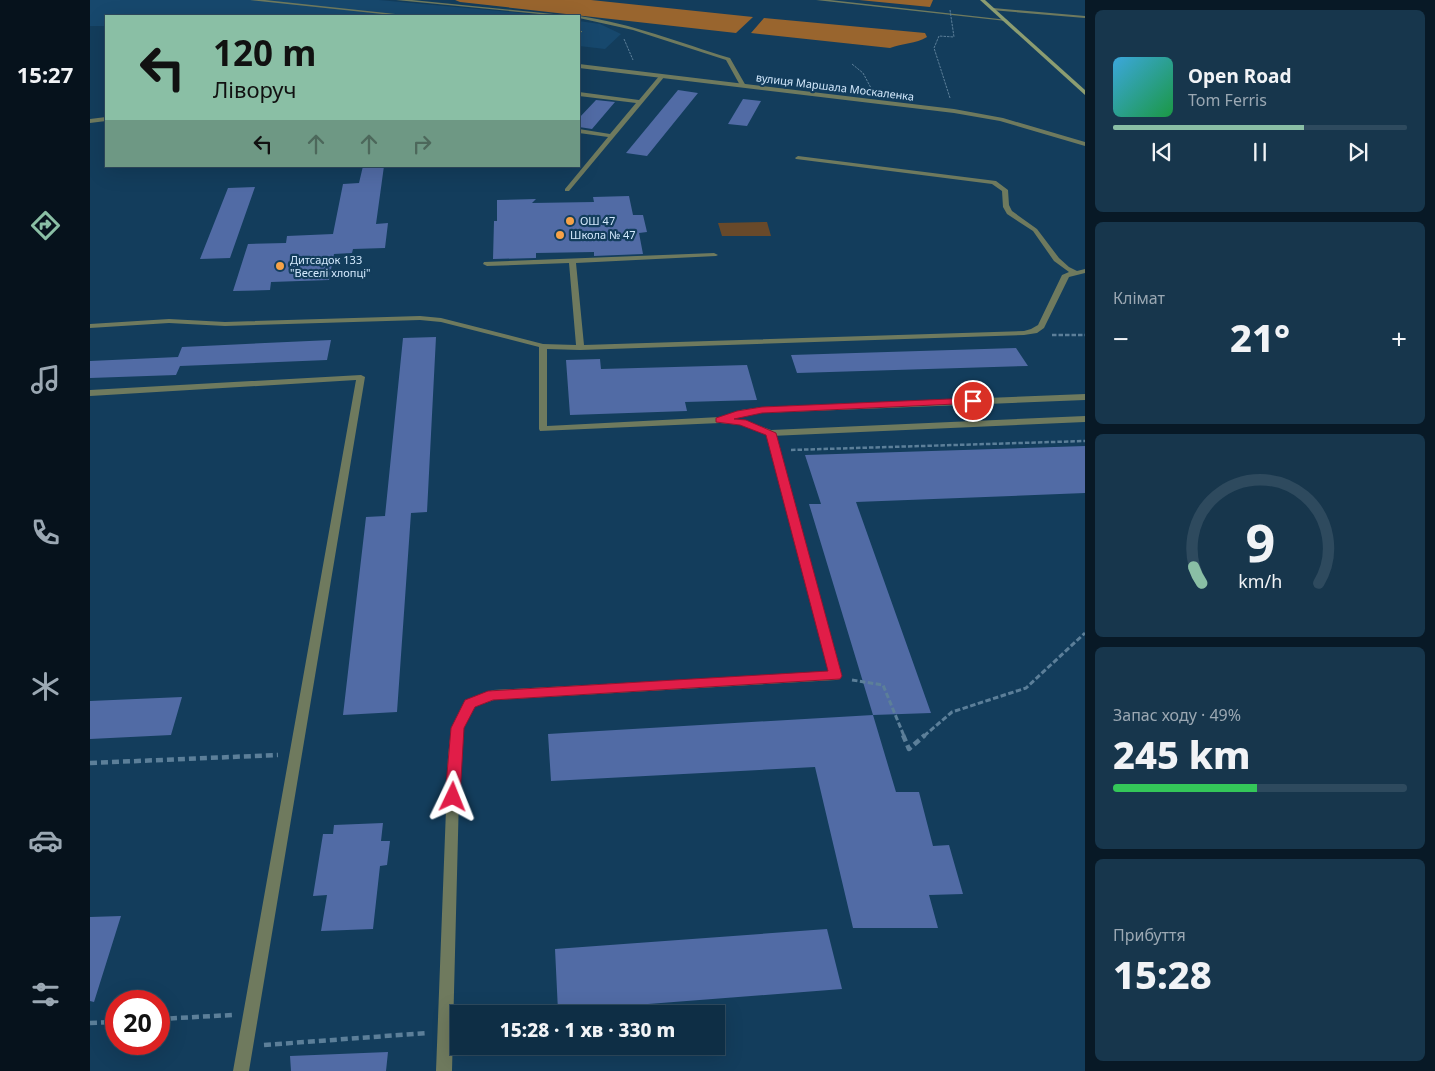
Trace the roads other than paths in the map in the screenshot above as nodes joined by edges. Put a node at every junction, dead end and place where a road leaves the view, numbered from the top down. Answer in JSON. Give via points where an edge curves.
{"nodes":[{"id":1,"x":252,"y":0,"type":"edge"},
{"id":2,"x":398,"y":0,"type":"edge"},
{"id":3,"x":818,"y":0,"type":"edge"},
{"id":4,"x":982,"y":0,"type":"edge"},
{"id":5,"x":993,"y":9,"type":"junction"},
{"id":6,"x":402,"y":15,"type":"edge"},
{"id":7,"x":561,"y":15,"type":"edge"},
{"id":8,"x":580,"y":17,"type":"edge"},
{"id":9,"x":1085,"y":17,"type":"edge"},
{"id":10,"x":1006,"y":20,"type":"junction"},
{"id":11,"x":580,"y":66,"type":"edge"},
{"id":12,"x":662,"y":76,"type":"junction"},
{"id":13,"x":743,"y":86,"type":"junction"},
{"id":14,"x":1085,"y":93,"type":"edge"},
{"id":15,"x":580,"y":94,"type":"edge"},
{"id":16,"x":640,"y":102,"type":"junction"},
{"id":17,"x":105,"y":119,"type":"edge"},
{"id":18,"x":90,"y":121,"type":"edge"},
{"id":19,"x":580,"y":131,"type":"edge"},
{"id":20,"x":612,"y":136,"type":"junction"},
{"id":21,"x":1084,"y":144,"type":"edge"},
{"id":22,"x":798,"y":158,"type":"dead end"},
{"id":23,"x":567,"y":190,"type":"dead end"},
{"id":24,"x":714,"y":255,"type":"dead end"},
{"id":25,"x":572,"y":261,"type":"junction"},
{"id":26,"x":487,"y":264,"type":"dead end"},
{"id":27,"x":1085,"y":271,"type":"edge"},
{"id":28,"x":1074,"y":272,"type":"junction"},
{"id":29,"x":90,"y":326,"type":"edge"},
{"id":30,"x":543,"y":346,"type":"junction"},
{"id":31,"x":580,"y":348,"type":"junction"},
{"id":32,"x":90,"y":393,"type":"edge"},
{"id":33,"x":1085,"y":397,"type":"edge"},
{"id":34,"x":1085,"y":419,"type":"edge"},
{"id":35,"x":720,"y":420,"type":"junction"},
{"id":36,"x":771,"y":433,"type":"junction"},
{"id":37,"x":241,"y":1071,"type":"edge"},
{"id":38,"x":444,"y":1071,"type":"edge"}],
"edges":[{"from":1,"to":6,"type":"street"},
{"from":2,"to":7,"type":"street"},
{"from":3,"to":10,"type":"street"},
{"from":4,"to":5,"type":"main road"},
{"from":5,"to":9,"type":"street"},
{"from":5,"to":10,"type":"main road"},
{"from":8,"to":13,"type":"street","via":[[624,27],[728,59]]},
{"from":10,"to":14,"type":"main road"},
{"from":11,"to":12,"type":"street","name":"вулиця Маршала Москаленка"},
{"from":12,"to":13,"type":"street","name":"вулиця Маршала Москаленка"},
{"from":12,"to":16,"type":"street"},
{"from":13,"to":21,"type":"street","name":"вулиця Маршала Москаленка","via":[[954,110],[1001,119]]},
{"from":15,"to":16,"type":"street"},
{"from":16,"to":20,"type":"street"},
{"from":17,"to":18,"type":"street"},
{"from":19,"to":20,"type":"street"},
{"from":20,"to":23,"type":"street"},
{"from":22,"to":28,"type":"street","via":[[994,182],[1005,190],[1006,208],[1034,228],[1059,264]]},
{"from":24,"to":25,"type":"street"},
{"from":25,"to":26,"type":"street"},
{"from":25,"to":31,"type":"street"},
{"from":27,"to":28,"type":"street"},
{"from":28,"to":31,"type":"street","via":[[1066,274],[1041,326],[1024,333]]},
{"from":29,"to":30,"type":"street","via":[[169,321],[226,324],[402,317],[440,320]]},
{"from":30,"to":31,"type":"street"},
{"from":30,"to":35,"type":"street","via":[[543,429]]},
{"from":32,"to":37,"type":"street","via":[[361,377]]},
{"from":33,"to":35,"type":"street","via":[[762,410]]},
{"from":34,"to":36,"type":"street"},
{"from":35,"to":36,"type":"street","via":[[742,422]]},
{"from":36,"to":38,"type":"street","via":[[836,676],[492,695],[470,704],[457,728],[454,757]]}]}
